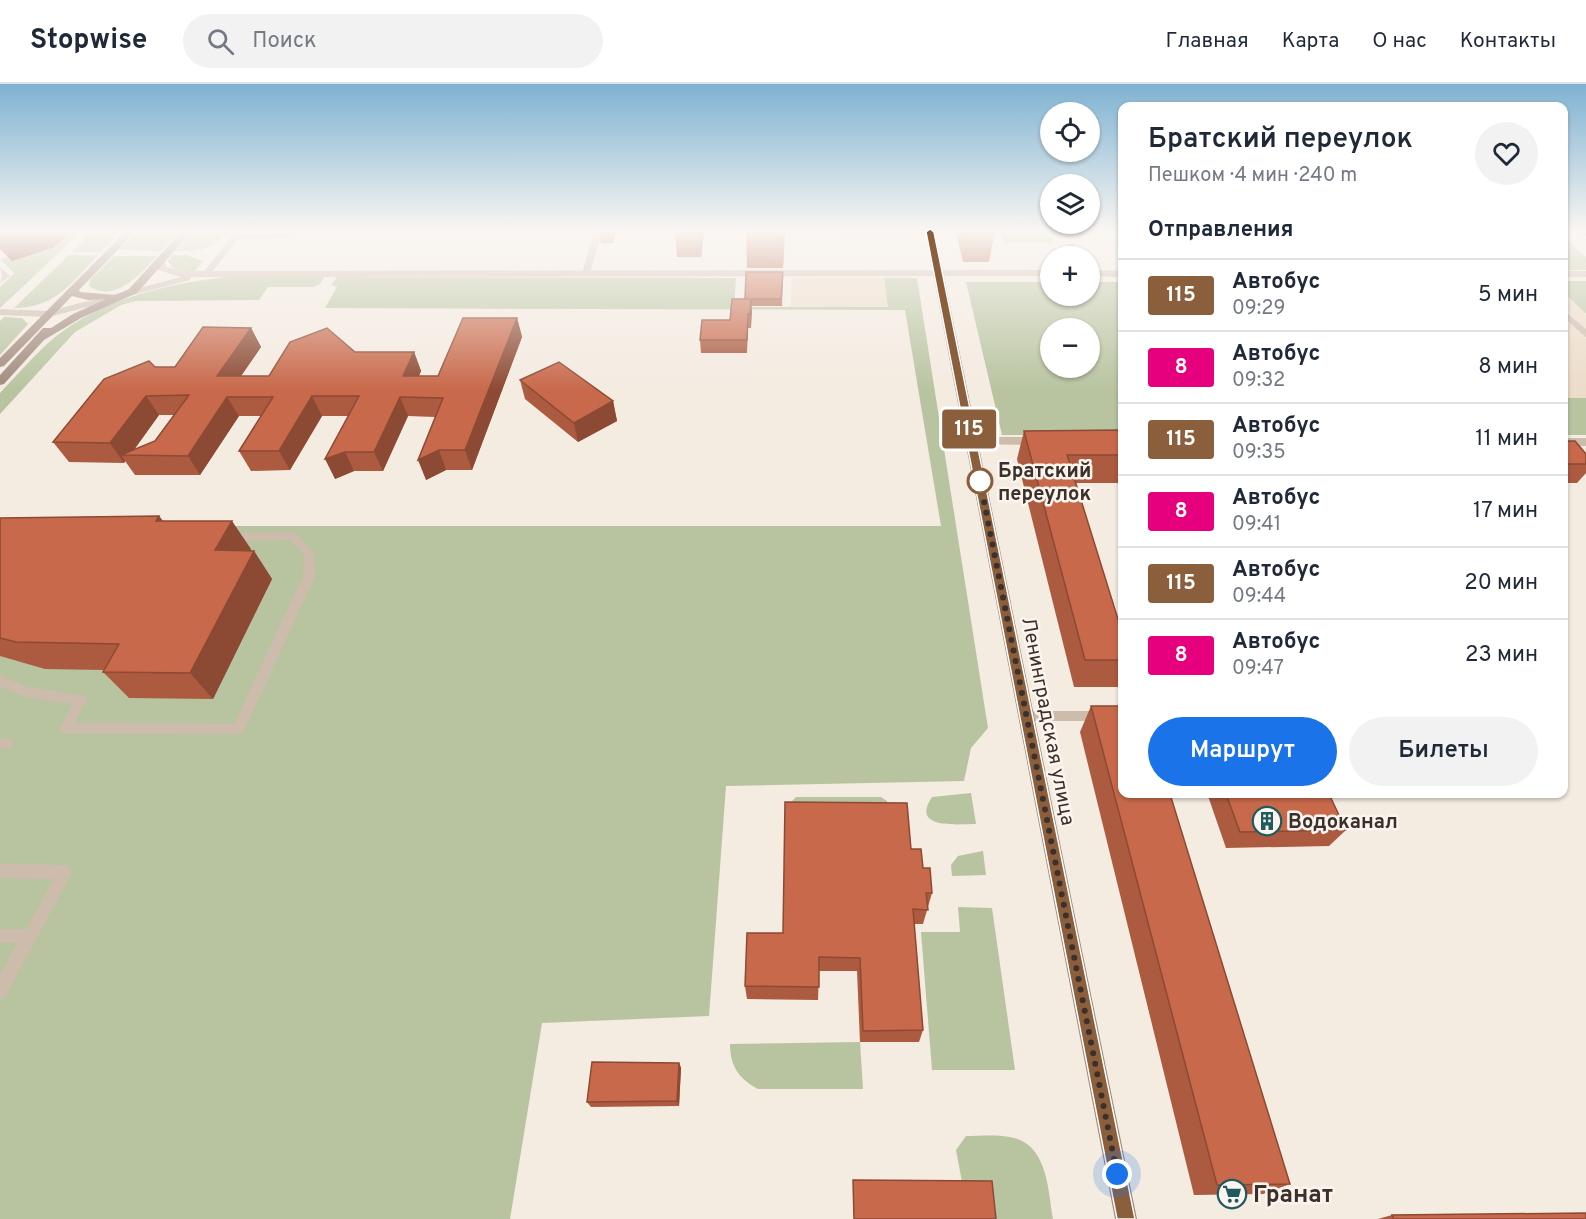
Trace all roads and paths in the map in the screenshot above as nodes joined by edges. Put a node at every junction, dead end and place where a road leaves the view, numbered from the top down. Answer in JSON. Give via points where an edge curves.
{"nodes":[{"id":1,"x":77,"y":285,"type":"edge"},
{"id":2,"x":138,"y":285,"type":"edge"},
{"id":3,"x":159,"y":285,"type":"edge"},
{"id":4,"x":940,"y":285,"type":"edge"},
{"id":5,"x":73,"y":289,"type":"junction"},
{"id":6,"x":133,"y":291,"type":"junction"},
{"id":7,"x":115,"y":296,"type":"junction"},
{"id":8,"x":0,"y":312,"type":"edge"},
{"id":9,"x":49,"y":314,"type":"junction"},
{"id":10,"x":1568,"y":317,"type":"edge"},
{"id":11,"x":1586,"y":334,"type":"edge"},
{"id":12,"x":43,"y":337,"type":"junction"},
{"id":13,"x":0,"y":364,"type":"edge"},
{"id":14,"x":0,"y":382,"type":"edge"},
{"id":15,"x":971,"y":441,"type":"junction"},
{"id":16,"x":1051,"y":441,"type":"edge"},
{"id":17,"x":1586,"y":442,"type":"edge"},
{"id":18,"x":1568,"y":447,"type":"edge"},
{"id":19,"x":210,"y":537,"type":"edge"},
{"id":20,"x":0,"y":680,"type":"edge"},
{"id":21,"x":1026,"y":716,"type":"junction"},
{"id":22,"x":1118,"y":716,"type":"edge"},
{"id":23,"x":0,"y":871,"type":"edge"},
{"id":24,"x":0,"y":936,"type":"edge"},
{"id":25,"x":30,"y":936,"type":"junction"},
{"id":26,"x":0,"y":990,"type":"edge"},
{"id":27,"x":1126,"y":1219,"type":"edge"}],
"edges":[{"from":1,"to":5,"type":"main road"},
{"from":2,"to":6,"type":"main road"},
{"from":3,"to":6,"type":"street"},
{"from":4,"to":15,"type":"main road","name":"Ленинградская улица"},
{"from":5,"to":7,"type":"main road","via":[[88,297]]},
{"from":5,"to":9,"type":"main road"},
{"from":6,"to":7,"type":"street"},
{"from":6,"to":12,"type":"main road","via":[[77,316]]},
{"from":7,"to":9,"type":"street"},
{"from":8,"to":9,"type":"street"},
{"from":9,"to":12,"type":"main road","via":[[51,323]]},
{"from":9,"to":13,"type":"main road"},
{"from":10,"to":11,"type":"lane"},
{"from":12,"to":14,"type":"main road"},
{"from":15,"to":16,"type":"street"},
{"from":15,"to":21,"type":"main road","name":"Ленинградская улица"},
{"from":17,"to":18,"type":"street"},
{"from":19,"to":20,"type":"lane","via":[[292,536],[309,553],[309,576],[238,729],[66,728],[81,700],[25,692]]},
{"from":21,"to":22,"type":"lane"},
{"from":21,"to":27,"type":"main road","name":"Ленинградская улица"},
{"from":23,"to":25,"type":"lane","via":[[65,872]]},
{"from":24,"to":25,"type":"lane"},
{"from":25,"to":26,"type":"lane"}]}
